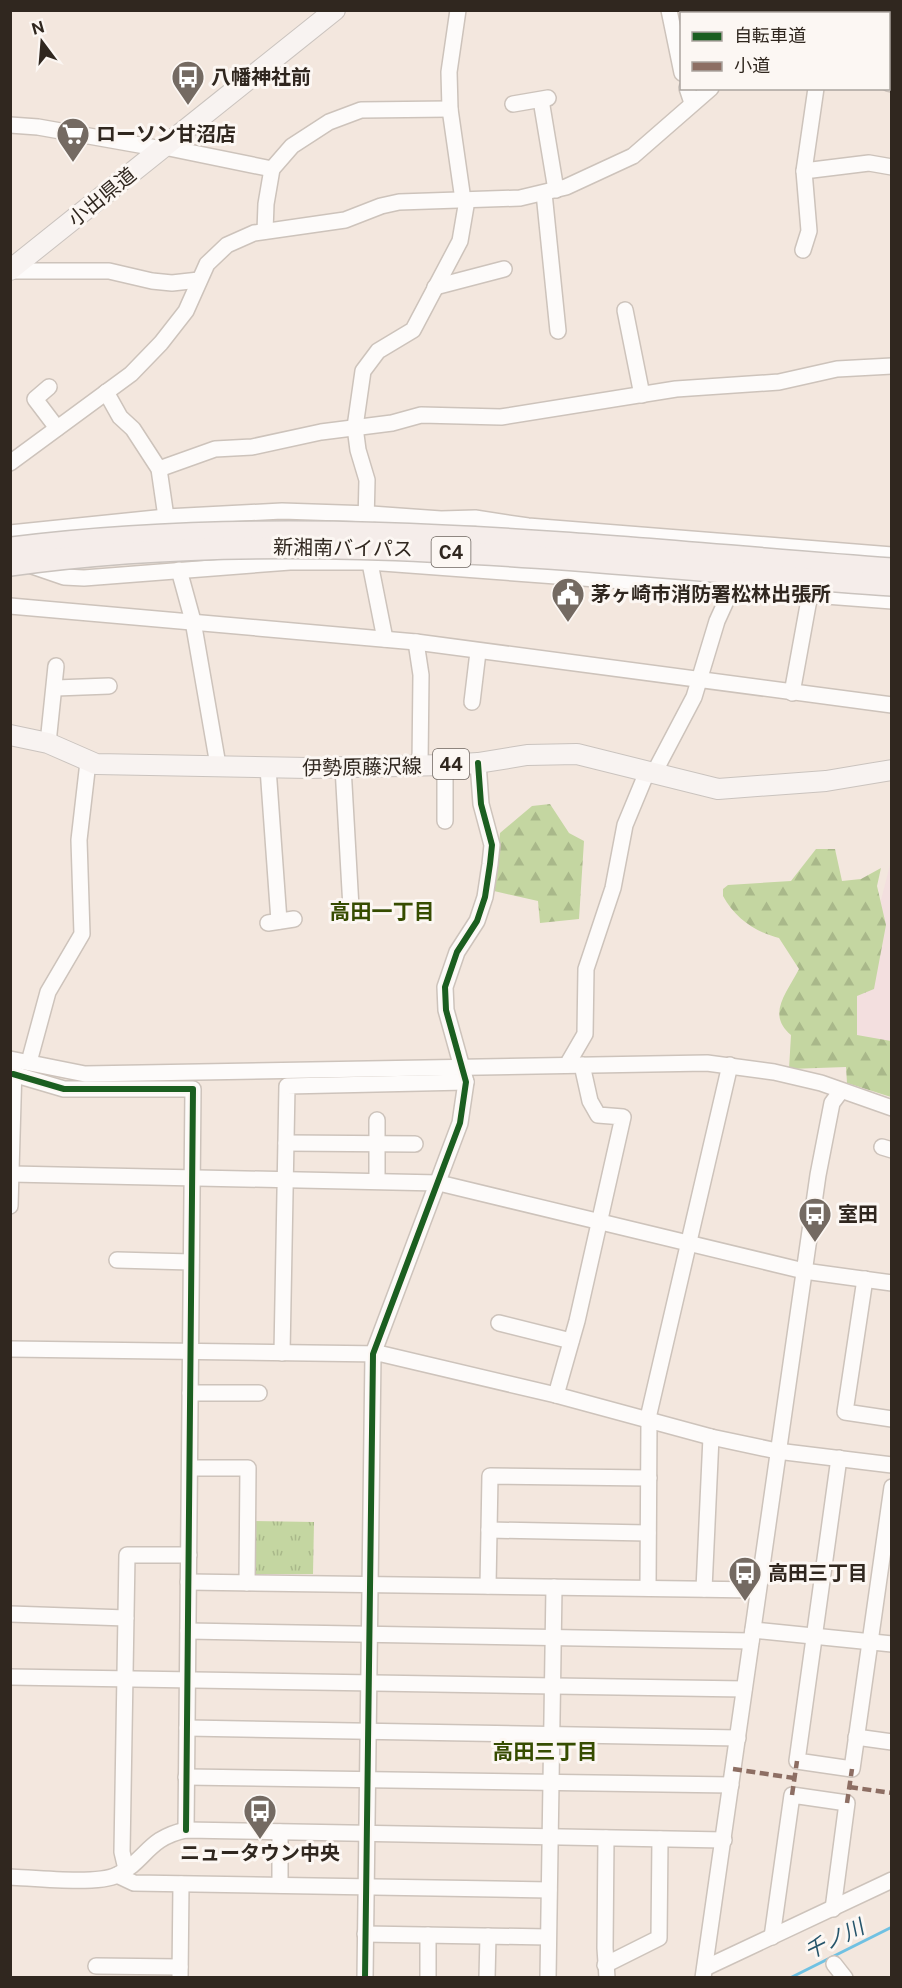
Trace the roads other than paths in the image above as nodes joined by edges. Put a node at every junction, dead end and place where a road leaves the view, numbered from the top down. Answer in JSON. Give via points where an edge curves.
{"nodes":[{"id":1,"x":335,"y":10,"type":"edge"},
{"id":2,"x":458,"y":10,"type":"edge"},
{"id":3,"x":669,"y":10,"type":"edge"},
{"id":4,"x":680,"y":68,"type":"edge"},
{"id":5,"x":706,"y":90,"type":"edge"},
{"id":6,"x":816,"y":90,"type":"edge"},
{"id":7,"x":689,"y":96,"type":"edge"},
{"id":8,"x":513,"y":104,"type":"dead end"},
{"id":9,"x":450,"y":109,"type":"junction"},
{"id":10,"x":10,"y":125,"type":"edge"},
{"id":11,"x":163,"y":148,"type":"junction"},
{"id":12,"x":891,"y":167,"type":"edge"},
{"id":13,"x":272,"y":169,"type":"junction"},
{"id":14,"x":804,"y":171,"type":"junction"},
{"id":15,"x":550,"y":192,"type":"junction"},
{"id":16,"x":465,"y":200,"type":"junction"},
{"id":17,"x":265,"y":231,"type":"junction"},
{"id":18,"x":803,"y":250,"type":"dead end"},
{"id":19,"x":504,"y":269,"type":"dead end"},
{"id":20,"x":10,"y":271,"type":"edge"},
{"id":21,"x":199,"y":280,"type":"junction"},
{"id":22,"x":435,"y":287,"type":"junction"},
{"id":23,"x":625,"y":310,"type":"dead end"},
{"id":24,"x":558,"y":331,"type":"dead end"},
{"id":25,"x":891,"y":366,"type":"edge"},
{"id":26,"x":49,"y":387,"type":"dead end"},
{"id":27,"x":106,"y":392,"type":"junction"},
{"id":28,"x":642,"y":395,"type":"junction"},
{"id":29,"x":355,"y":427,"type":"junction"},
{"id":30,"x":57,"y":428,"type":"junction"},
{"id":31,"x":10,"y":463,"type":"edge"},
{"id":32,"x":159,"y":469,"type":"junction"},
{"id":33,"x":365,"y":513,"type":"junction"},
{"id":34,"x":166,"y":517,"type":"junction"},
{"id":35,"x":744,"y":543,"type":"junction"},
{"id":36,"x":11,"y":552,"type":"edge"},
{"id":37,"x":891,"y":555,"type":"edge"},
{"id":38,"x":369,"y":562,"type":"junction"},
{"id":39,"x":891,"y":569,"type":"edge"},
{"id":40,"x":179,"y":570,"type":"junction"},
{"id":41,"x":891,"y":585,"type":"edge"},
{"id":42,"x":736,"y":588,"type":"junction"},
{"id":43,"x":810,"y":594,"type":"junction"},
{"id":44,"x":891,"y":601,"type":"edge"},
{"id":45,"x":10,"y":606,"type":"edge"},
{"id":46,"x":193,"y":621,"type":"junction"},
{"id":47,"x":385,"y":639,"type":"junction"},
{"id":48,"x":416,"y":642,"type":"junction"},
{"id":49,"x":478,"y":652,"type":"junction"},
{"id":50,"x":56,"y":666,"type":"dead end"},
{"id":51,"x":702,"y":678,"type":"junction"},
{"id":52,"x":109,"y":686,"type":"dead end"},
{"id":53,"x":56,"y":688,"type":"junction"},
{"id":54,"x":792,"y":693,"type":"junction"},
{"id":55,"x":472,"y":702,"type":"dead end"},
{"id":56,"x":891,"y":705,"type":"edge"},
{"id":57,"x":10,"y":735,"type":"edge"},
{"id":58,"x":48,"y":743,"type":"junction"},
{"id":59,"x":88,"y":762,"type":"junction"},
{"id":60,"x":478,"y":763,"type":"junction"},
{"id":61,"x":218,"y":765,"type":"junction"},
{"id":62,"x":420,"y":765,"type":"junction"},
{"id":63,"x":445,"y":765,"type":"junction"},
{"id":64,"x":343,"y":767,"type":"junction"},
{"id":65,"x":268,"y":768,"type":"junction"},
{"id":66,"x":891,"y":770,"type":"edge"},
{"id":67,"x":651,"y":773,"type":"junction"},
{"id":68,"x":445,"y":821,"type":"dead end"},
{"id":69,"x":351,"y":908,"type":"dead end"},
{"id":70,"x":280,"y":921,"type":"dead end"},
{"id":71,"x":17,"y":1064,"type":"edge"},
{"id":72,"x":575,"y":1065,"type":"junction"},
{"id":73,"x":730,"y":1065,"type":"junction"},
{"id":74,"x":465,"y":1075,"type":"junction"},
{"id":75,"x":841,"y":1091,"type":"junction"},
{"id":76,"x":891,"y":1108,"type":"edge"},
{"id":77,"x":377,"y":1120,"type":"dead end"},
{"id":78,"x":286,"y":1143,"type":"junction"},
{"id":79,"x":377,"y":1144,"type":"junction"},
{"id":80,"x":415,"y":1144,"type":"dead end"},
{"id":81,"x":11,"y":1174,"type":"edge"},
{"id":82,"x":192,"y":1178,"type":"junction"},
{"id":83,"x":285,"y":1179,"type":"junction"},
{"id":84,"x":376,"y":1181,"type":"junction"},
{"id":85,"x":439,"y":1183,"type":"junction"},
{"id":86,"x":10,"y":1206,"type":"edge"},
{"id":87,"x":599,"y":1222,"type":"junction"},
{"id":88,"x":689,"y":1244,"type":"junction"},
{"id":89,"x":117,"y":1260,"type":"dead end"},
{"id":90,"x":191,"y":1262,"type":"junction"},
{"id":91,"x":804,"y":1271,"type":"junction"},
{"id":92,"x":865,"y":1279,"type":"junction"},
{"id":93,"x":891,"y":1283,"type":"edge"},
{"id":94,"x":499,"y":1323,"type":"dead end"},
{"id":95,"x":571,"y":1341,"type":"junction"},
{"id":96,"x":10,"y":1349,"type":"edge"},
{"id":97,"x":190,"y":1352,"type":"junction"},
{"id":98,"x":282,"y":1353,"type":"junction"},
{"id":99,"x":373,"y":1354,"type":"junction"},
{"id":100,"x":190,"y":1393,"type":"junction"},
{"id":101,"x":259,"y":1393,"type":"dead end"},
{"id":102,"x":556,"y":1395,"type":"junction"},
{"id":103,"x":649,"y":1419,"type":"junction"},
{"id":104,"x":891,"y":1419,"type":"edge"},
{"id":105,"x":711,"y":1437,"type":"junction"},
{"id":106,"x":777,"y":1451,"type":"junction"},
{"id":107,"x":839,"y":1458,"type":"junction"},
{"id":108,"x":891,"y":1465,"type":"edge"},
{"id":109,"x":190,"y":1468,"type":"junction"},
{"id":110,"x":649,"y":1478,"type":"junction"},
{"id":111,"x":891,"y":1487,"type":"edge"},
{"id":112,"x":489,"y":1530,"type":"junction"},
{"id":113,"x":648,"y":1533,"type":"junction"},
{"id":114,"x":189,"y":1555,"type":"junction"},
{"id":115,"x":188,"y":1582,"type":"junction"},
{"id":116,"x":247,"y":1582,"type":"junction"},
{"id":117,"x":370,"y":1584,"type":"junction"},
{"id":118,"x":488,"y":1586,"type":"junction"},
{"id":119,"x":554,"y":1587,"type":"junction"},
{"id":120,"x":648,"y":1588,"type":"junction"},
{"id":121,"x":704,"y":1589,"type":"junction"},
{"id":122,"x":758,"y":1590,"type":"junction"},
{"id":123,"x":10,"y":1614,"type":"edge"},
{"id":124,"x":126,"y":1617,"type":"junction"},
{"id":125,"x":188,"y":1631,"type":"junction"},
{"id":126,"x":369,"y":1634,"type":"junction"},
{"id":127,"x":752,"y":1635,"type":"junction"},
{"id":128,"x":814,"y":1636,"type":"junction"},
{"id":129,"x":553,"y":1637,"type":"junction"},
{"id":130,"x":870,"y":1642,"type":"junction"},
{"id":131,"x":891,"y":1644,"type":"edge"},
{"id":132,"x":10,"y":1677,"type":"edge"},
{"id":133,"x":125,"y":1678,"type":"junction"},
{"id":134,"x":187,"y":1680,"type":"junction"},
{"id":135,"x":369,"y":1683,"type":"junction"},
{"id":136,"x":553,"y":1686,"type":"junction"},
{"id":137,"x":744,"y":1689,"type":"junction"},
{"id":138,"x":187,"y":1728,"type":"junction"},
{"id":139,"x":368,"y":1731,"type":"junction"},
{"id":140,"x":552,"y":1735,"type":"junction"},
{"id":141,"x":856,"y":1737,"type":"junction"},
{"id":142,"x":738,"y":1738,"type":"junction"},
{"id":143,"x":891,"y":1742,"type":"edge"},
{"id":144,"x":186,"y":1777,"type":"junction"},
{"id":145,"x":367,"y":1780,"type":"junction"},
{"id":146,"x":551,"y":1783,"type":"junction"},
{"id":147,"x":731,"y":1785,"type":"junction"},
{"id":148,"x":186,"y":1830,"type":"junction"},
{"id":149,"x":280,"y":1832,"type":"junction"},
{"id":150,"x":367,"y":1834,"type":"junction"},
{"id":151,"x":550,"y":1837,"type":"junction"},
{"id":152,"x":606,"y":1838,"type":"junction"},
{"id":153,"x":660,"y":1839,"type":"junction"},
{"id":154,"x":724,"y":1840,"type":"junction"},
{"id":155,"x":121,"y":1872,"type":"junction"},
{"id":156,"x":10,"y":1877,"type":"edge"},
{"id":157,"x":891,"y":1880,"type":"edge"},
{"id":158,"x":181,"y":1884,"type":"junction"},
{"id":159,"x":280,"y":1885,"type":"junction"},
{"id":160,"x":366,"y":1887,"type":"junction"},
{"id":161,"x":549,"y":1890,"type":"junction"},
{"id":162,"x":833,"y":1909,"type":"junction"},
{"id":163,"x":365,"y":1934,"type":"junction"},
{"id":164,"x":428,"y":1935,"type":"junction"},
{"id":165,"x":488,"y":1936,"type":"junction"},
{"id":166,"x":548,"y":1937,"type":"junction"},
{"id":167,"x":772,"y":1937,"type":"junction"},
{"id":168,"x":834,"y":1964,"type":"dead end"},
{"id":169,"x":96,"y":1966,"type":"dead end"},
{"id":170,"x":606,"y":1971,"type":"edge"},
{"id":171,"x":180,"y":1972,"type":"edge"},
{"id":172,"x":703,"y":1975,"type":"edge"},
{"id":173,"x":365,"y":1977,"type":"edge"},
{"id":174,"x":428,"y":1977,"type":"edge"},
{"id":175,"x":487,"y":1977,"type":"edge"},
{"id":176,"x":548,"y":1977,"type":"edge"},
{"id":177,"x":845,"y":1977,"type":"edge"}],
"edges":[{"from":1,"to":11,"type":"main road","name":"小出県道"},
{"from":2,"to":9,"type":"street","via":[[449,72]]},
{"from":3,"to":4,"type":"street"},
{"from":5,"to":7,"type":"street"},
{"from":6,"to":14,"type":"street"},
{"from":7,"to":15,"type":"street","via":[[633,156]]},
{"from":8,"to":15,"type":"street","via":[[545,99]]},
{"from":9,"to":13,"type":"street","via":[[347,113],[292,146]]},
{"from":9,"to":16,"type":"street"},
{"from":10,"to":11,"type":"street"},
{"from":11,"to":13,"type":"street"},
{"from":11,"to":20,"type":"main road","name":"小出県道"},
{"from":12,"to":14,"type":"street","via":[[870,163]]},
{"from":13,"to":17,"type":"street"},
{"from":14,"to":18,"type":"street","via":[[809,231]]},
{"from":15,"to":16,"type":"street","via":[[520,198]]},
{"from":15,"to":24,"type":"street"},
{"from":16,"to":17,"type":"street","via":[[399,202],[345,220]]},
{"from":16,"to":22,"type":"street","via":[[460,241]]},
{"from":17,"to":21,"type":"street","via":[[227,245],[207,264]]},
{"from":19,"to":22,"type":"street"},
{"from":20,"to":21,"type":"street","via":[[108,271],[162,282]]},
{"from":21,"to":27,"type":"street","via":[[186,311],[161,343],[131,374]]},
{"from":22,"to":29,"type":"street","via":[[413,330],[378,351],[363,371]]},
{"from":23,"to":28,"type":"street"},
{"from":25,"to":28,"type":"street","via":[[837,369],[779,382],[713,385]]},
{"from":26,"to":30,"type":"street","via":[[35,399]]},
{"from":27,"to":30,"type":"street"},
{"from":27,"to":32,"type":"street"},
{"from":28,"to":29,"type":"street","via":[[501,417],[432,415]]},
{"from":29,"to":32,"type":"street","via":[[252,447],[215,449]]},
{"from":29,"to":33,"type":"street","via":[[367,480]]},
{"from":30,"to":31,"type":"street"},
{"from":32,"to":34,"type":"street"},
{"from":33,"to":34,"type":"street"},
{"from":33,"to":35,"type":"street","via":[[475,518],[528,526]]},
{"from":33,"to":38,"type":"street"},
{"from":34,"to":36,"type":"street"},
{"from":35,"to":37,"type":"street"},
{"from":35,"to":42,"type":"street"},
{"from":36,"to":39,"type":"highway","name":"新湘南バイパス","number":"C4","bridge":true,"via":[[122,536],[204,531],[340,531],[437,534]]},
{"from":36,"to":40,"type":"street","via":[[21,563],[64,577]]},
{"from":36,"to":41,"type":"highway","name":"新湘南バイパス","number":"C4","bridge":true,"via":[[315,546],[454,552]]},
{"from":38,"to":40,"type":"street","via":[[290,562]]},
{"from":38,"to":42,"type":"street"},
{"from":38,"to":47,"type":"street"},
{"from":40,"to":46,"type":"street"},
{"from":42,"to":43,"type":"street"},
{"from":42,"to":51,"type":"street","via":[[717,621]]},
{"from":43,"to":44,"type":"street"},
{"from":43,"to":54,"type":"street"},
{"from":45,"to":46,"type":"street"},
{"from":46,"to":47,"type":"street"},
{"from":46,"to":61,"type":"street"},
{"from":47,"to":48,"type":"street"},
{"from":48,"to":49,"type":"street"},
{"from":48,"to":62,"type":"street","via":[[421,687]]},
{"from":49,"to":51,"type":"street"},
{"from":49,"to":55,"type":"street"},
{"from":50,"to":53,"type":"street"},
{"from":51,"to":54,"type":"street"},
{"from":51,"to":67,"type":"street"},
{"from":52,"to":53,"type":"street"},
{"from":53,"to":58,"type":"street"},
{"from":54,"to":56,"type":"street"},
{"from":57,"to":58,"type":"main road","name":"伊勢原藤沢線","number":"44"},
{"from":58,"to":59,"type":"main road","name":"伊勢原藤沢線","number":"44"},
{"from":59,"to":61,"type":"main road","name":"伊勢原藤沢線","number":"44"},
{"from":59,"to":71,"type":"street","via":[[80,830],[82,934],[48,992]]},
{"from":60,"to":63,"type":"main road","name":"伊勢原藤沢線","number":"44"},
{"from":60,"to":67,"type":"main road","name":"伊勢原藤沢線","number":"44","via":[[562,752]]},
{"from":60,"to":74,"type":"street","via":[[481,804],[492,845],[490,864],[477,921],[458,952],[445,987],[446,1010]]},
{"from":61,"to":65,"type":"main road","name":"伊勢原藤沢線","number":"44"},
{"from":62,"to":63,"type":"main road","name":"伊勢原藤沢線","number":"44"},
{"from":62,"to":64,"type":"main road","name":"伊勢原藤沢線","number":"44"},
{"from":63,"to":68,"type":"street"},
{"from":64,"to":65,"type":"main road","name":"伊勢原藤沢線","number":"44"},
{"from":64,"to":69,"type":"street"},
{"from":65,"to":70,"type":"street"},
{"from":66,"to":67,"type":"main road","name":"伊勢原藤沢線","number":"44","via":[[826,781],[718,789]]},
{"from":67,"to":72,"type":"street","via":[[625,825],[613,888],[586,969],[585,1034]]},
{"from":71,"to":74,"type":"street","via":[[85,1074]]},
{"from":71,"to":81,"type":"street"},
{"from":71,"to":82,"type":"street","via":[[64,1089],[193,1089]]},
{"from":72,"to":73,"type":"street"},
{"from":72,"to":74,"type":"street"},
{"from":72,"to":87,"type":"street","via":[[598,1115],[623,1117]]},
{"from":73,"to":75,"type":"street","via":[[802,1078]]},
{"from":73,"to":88,"type":"street"},
{"from":74,"to":78,"type":"street","via":[[287,1086]]},
{"from":74,"to":85,"type":"street","via":[[460,1123]]},
{"from":75,"to":76,"type":"street"},
{"from":75,"to":91,"type":"street","via":[[832,1103],[822,1146]]},
{"from":77,"to":79,"type":"street"},
{"from":78,"to":79,"type":"street"},
{"from":78,"to":83,"type":"street"},
{"from":79,"to":80,"type":"street"},
{"from":79,"to":84,"type":"street"},
{"from":81,"to":82,"type":"street"},
{"from":81,"to":86,"type":"street"},
{"from":82,"to":83,"type":"street"},
{"from":82,"to":90,"type":"street"},
{"from":83,"to":84,"type":"street"},
{"from":83,"to":98,"type":"street"},
{"from":84,"to":85,"type":"street"},
{"from":85,"to":87,"type":"street"},
{"from":85,"to":99,"type":"street"},
{"from":87,"to":88,"type":"street"},
{"from":87,"to":95,"type":"street"},
{"from":88,"to":91,"type":"street"},
{"from":88,"to":103,"type":"street"},
{"from":89,"to":90,"type":"street"},
{"from":90,"to":97,"type":"street"},
{"from":91,"to":92,"type":"street"},
{"from":91,"to":106,"type":"street"},
{"from":92,"to":93,"type":"street"},
{"from":92,"to":104,"type":"street","via":[[845,1412]]},
{"from":94,"to":95,"type":"street"},
{"from":95,"to":102,"type":"street"},
{"from":96,"to":97,"type":"street"},
{"from":97,"to":98,"type":"street"},
{"from":97,"to":100,"type":"street"},
{"from":98,"to":99,"type":"street"},
{"from":99,"to":102,"type":"street"},
{"from":99,"to":117,"type":"street"},
{"from":100,"to":101,"type":"street"},
{"from":100,"to":109,"type":"street"},
{"from":102,"to":103,"type":"street"},
{"from":103,"to":105,"type":"street"},
{"from":103,"to":110,"type":"street"},
{"from":105,"to":106,"type":"street"},
{"from":105,"to":121,"type":"street"},
{"from":106,"to":107,"type":"street"},
{"from":106,"to":122,"type":"street"},
{"from":107,"to":108,"type":"street"},
{"from":107,"to":128,"type":"street"},
{"from":109,"to":114,"type":"street"},
{"from":109,"to":116,"type":"street","via":[[248,1468]]},
{"from":110,"to":112,"type":"street","via":[[490,1476]]},
{"from":110,"to":113,"type":"street"},
{"from":111,"to":130,"type":"street"},
{"from":112,"to":113,"type":"street"},
{"from":112,"to":118,"type":"street"},
{"from":113,"to":120,"type":"street"},
{"from":114,"to":115,"type":"street"},
{"from":114,"to":124,"type":"street","via":[[127,1555]]},
{"from":115,"to":116,"type":"street"},
{"from":115,"to":125,"type":"street"},
{"from":116,"to":117,"type":"street"},
{"from":117,"to":118,"type":"street"},
{"from":117,"to":126,"type":"street"},
{"from":118,"to":119,"type":"street"},
{"from":119,"to":120,"type":"street"},
{"from":119,"to":129,"type":"street"},
{"from":120,"to":121,"type":"street"},
{"from":121,"to":122,"type":"street"},
{"from":122,"to":127,"type":"street"},
{"from":123,"to":124,"type":"street"},
{"from":124,"to":133,"type":"street"},
{"from":125,"to":126,"type":"street"},
{"from":125,"to":134,"type":"street"},
{"from":126,"to":129,"type":"street"},
{"from":126,"to":135,"type":"street"},
{"from":127,"to":128,"type":"street"},
{"from":127,"to":129,"type":"street"},
{"from":127,"to":137,"type":"street"},
{"from":128,"to":130,"type":"street"},
{"from":128,"to":141,"type":"street","via":[[797,1761],[852,1769]]},
{"from":129,"to":136,"type":"street"},
{"from":130,"to":131,"type":"street"},
{"from":130,"to":141,"type":"street"},
{"from":132,"to":133,"type":"street"},
{"from":133,"to":134,"type":"street"},
{"from":133,"to":155,"type":"street"},
{"from":134,"to":135,"type":"street"},
{"from":134,"to":138,"type":"street"},
{"from":135,"to":136,"type":"street"},
{"from":135,"to":139,"type":"street"},
{"from":136,"to":137,"type":"street"},
{"from":136,"to":140,"type":"street"},
{"from":137,"to":142,"type":"street"},
{"from":138,"to":139,"type":"street"},
{"from":138,"to":144,"type":"street"},
{"from":139,"to":140,"type":"street"},
{"from":139,"to":145,"type":"street"},
{"from":140,"to":142,"type":"street"},
{"from":140,"to":146,"type":"street"},
{"from":141,"to":143,"type":"street"},
{"from":142,"to":147,"type":"street"},
{"from":144,"to":145,"type":"street"},
{"from":144,"to":148,"type":"street"},
{"from":145,"to":146,"type":"street"},
{"from":145,"to":150,"type":"street"},
{"from":146,"to":147,"type":"street"},
{"from":146,"to":151,"type":"street"},
{"from":147,"to":154,"type":"street"},
{"from":148,"to":149,"type":"street"},
{"from":148,"to":155,"type":"street","via":[[162,1837]]},
{"from":149,"to":150,"type":"street"},
{"from":149,"to":159,"type":"street"},
{"from":150,"to":151,"type":"street"},
{"from":150,"to":160,"type":"street"},
{"from":151,"to":152,"type":"street"},
{"from":151,"to":161,"type":"street"},
{"from":152,"to":153,"type":"street"},
{"from":152,"to":170,"type":"street"},
{"from":153,"to":154,"type":"street"},
{"from":153,"to":170,"type":"street","via":[[659,1938]]},
{"from":154,"to":172,"type":"street"},
{"from":155,"to":156,"type":"street","via":[[94,1879]]},
{"from":155,"to":158,"type":"street","via":[[134,1883]]},
{"from":157,"to":162,"type":"street"},
{"from":158,"to":159,"type":"street"},
{"from":158,"to":171,"type":"street"},
{"from":159,"to":160,"type":"street"},
{"from":160,"to":161,"type":"street"},
{"from":160,"to":163,"type":"street"},
{"from":161,"to":166,"type":"street"},
{"from":162,"to":167,"type":"street"},
{"from":162,"to":167,"type":"street","via":[[847,1803],[792,1795]]},
{"from":163,"to":164,"type":"street"},
{"from":163,"to":173,"type":"street"},
{"from":164,"to":165,"type":"street"},
{"from":164,"to":174,"type":"street"},
{"from":165,"to":166,"type":"street"},
{"from":165,"to":175,"type":"street"},
{"from":166,"to":176,"type":"street"},
{"from":167,"to":172,"type":"street"},
{"from":168,"to":177,"type":"street"},
{"from":169,"to":171,"type":"street"}]}
